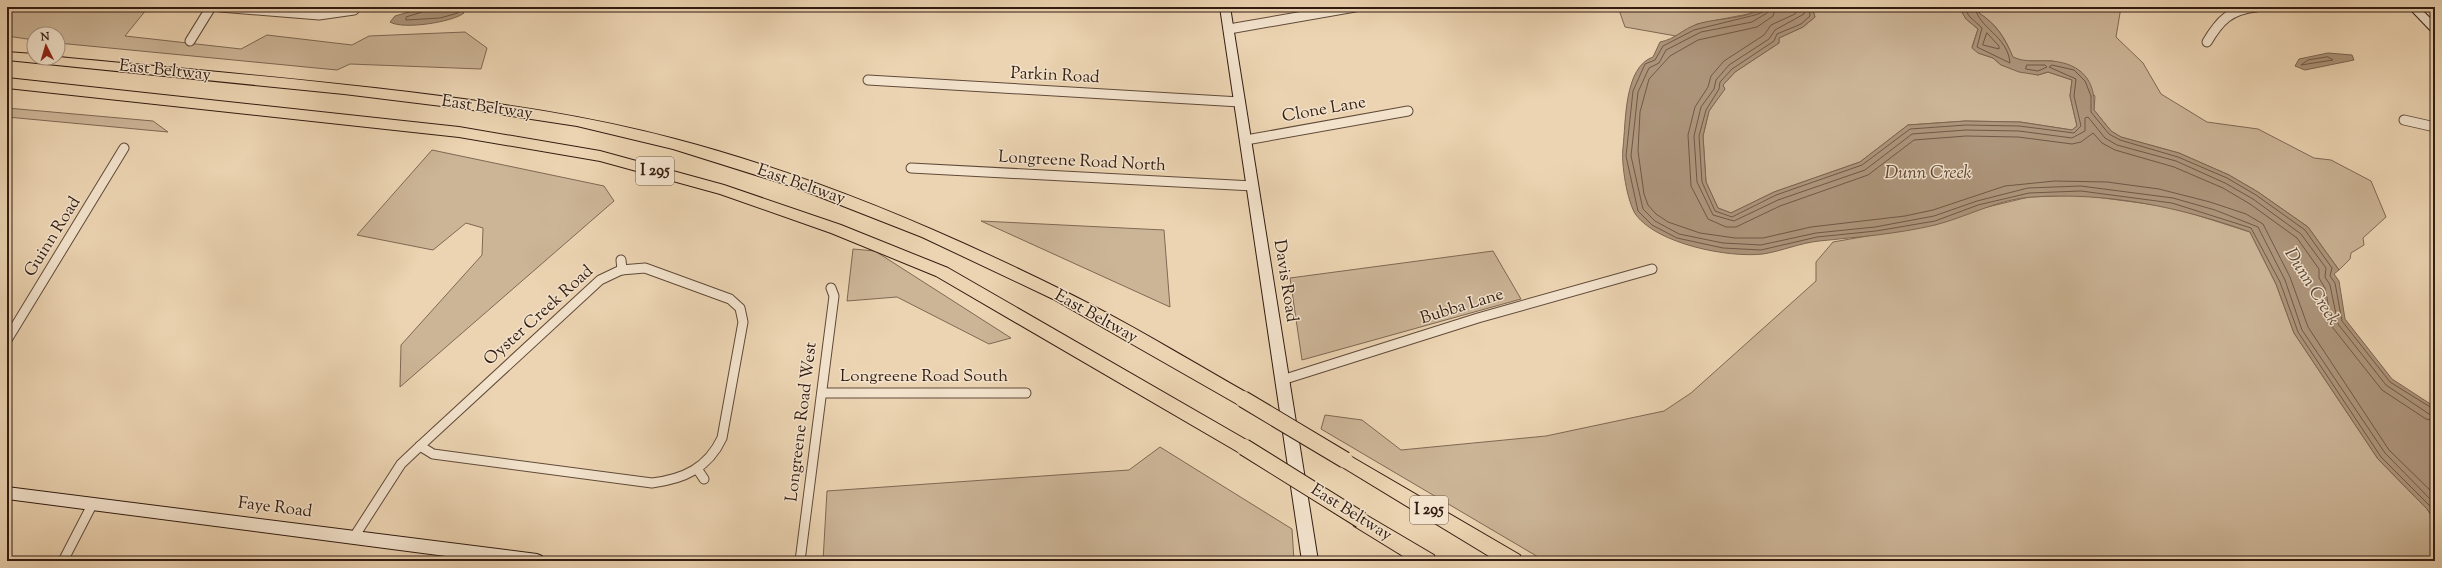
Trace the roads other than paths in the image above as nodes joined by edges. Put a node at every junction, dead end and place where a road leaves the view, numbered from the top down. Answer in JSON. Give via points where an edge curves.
{"nodes":[{"id":1,"x":211,"y":7,"type":"edge"},
{"id":2,"x":220,"y":7,"type":"edge"},
{"id":3,"x":1225,"y":7,"type":"edge"},
{"id":4,"x":1355,"y":7,"type":"edge"},
{"id":5,"x":2256,"y":7,"type":"edge"},
{"id":6,"x":2412,"y":7,"type":"edge"},
{"id":7,"x":2431,"y":7,"type":"edge"},
{"id":8,"x":354,"y":10,"type":"dead end"},
{"id":9,"x":2435,"y":11,"type":"edge"},
{"id":10,"x":1229,"y":29,"type":"junction"},
{"id":11,"x":2435,"y":29,"type":"edge"},
{"id":12,"x":190,"y":41,"type":"dead end"},
{"id":13,"x":2207,"y":42,"type":"dead end"},
{"id":14,"x":7,"y":56,"type":"edge"},
{"id":15,"x":868,"y":80,"type":"dead end"},
{"id":16,"x":7,"y":83,"type":"edge"},
{"id":17,"x":1240,"y":102,"type":"junction"},
{"id":18,"x":1408,"y":111,"type":"dead end"},
{"id":19,"x":2404,"y":120,"type":"dead end"},
{"id":20,"x":2435,"y":126,"type":"edge"},
{"id":21,"x":1246,"y":140,"type":"junction"},
{"id":22,"x":124,"y":148,"type":"dead end"},
{"id":23,"x":910,"y":168,"type":"dead end"},
{"id":24,"x":1253,"y":186,"type":"junction"},
{"id":25,"x":1652,"y":269,"type":"dead end"},
{"id":26,"x":831,"y":288,"type":"dead end"},
{"id":27,"x":7,"y":340,"type":"edge"},
{"id":28,"x":1282,"y":380,"type":"junction"},
{"id":29,"x":1026,"y":392,"type":"dead end"},
{"id":30,"x":822,"y":393,"type":"junction"},
{"id":31,"x":420,"y":446,"type":"junction"},
{"id":32,"x":698,"y":470,"type":"junction"},
{"id":33,"x":704,"y":479,"type":"dead end"},
{"id":34,"x":7,"y":493,"type":"edge"},
{"id":35,"x":93,"y":503,"type":"junction"},
{"id":36,"x":354,"y":537,"type":"junction"},
{"id":37,"x":63,"y":561,"type":"edge"},
{"id":38,"x":537,"y":561,"type":"edge"},
{"id":39,"x":800,"y":561,"type":"edge"},
{"id":40,"x":1310,"y":561,"type":"edge"},
{"id":41,"x":1427,"y":561,"type":"edge"},
{"id":42,"x":1513,"y":561,"type":"edge"}],
"edges":[{"from":1,"to":12,"type":"street"},
{"from":2,"to":8,"type":"street","via":[[319,15]]},
{"from":3,"to":10,"type":"street","name":"Davis Road"},
{"from":4,"to":10,"type":"street"},
{"from":5,"to":13,"type":"street","via":[[2228,13],[2220,19]]},
{"from":6,"to":11,"type":"street"},
{"from":7,"to":9,"type":"street"},
{"from":10,"to":17,"type":"street","name":"Davis Road"},
{"from":14,"to":42,"type":"highway","name":"East Beltway","number":"I 295","bridge":true,"via":[[344,89],[577,121],[675,144],[802,184],[927,233],[1059,295],[1243,399]]},
{"from":15,"to":17,"type":"street","name":"Parkin Road"},
{"from":16,"to":41,"type":"highway","name":"East Beltway","number":"I 295","bridge":true,"via":[[459,132],[600,156],[724,190],[836,229],[942,272],[1244,447]]},
{"from":17,"to":21,"type":"street","name":"Davis Road"},
{"from":18,"to":21,"type":"street","name":"Clone Lane"},
{"from":19,"to":20,"type":"street"},
{"from":21,"to":24,"type":"street","name":"Davis Road"},
{"from":22,"to":27,"type":"street","name":"Guinn Road"},
{"from":23,"to":24,"type":"street","name":"Longreene Road North"},
{"from":24,"to":28,"type":"street","name":"Davis Road"},
{"from":25,"to":28,"type":"street","name":"Bubba Lane","via":[[1478,318]]},
{"from":26,"to":30,"type":"street","name":"Longreene Road West","via":[[834,296]]},
{"from":28,"to":40,"type":"street","name":"Davis Road"},
{"from":29,"to":30,"type":"street","name":"Longreene Road South"},
{"from":30,"to":39,"type":"street","name":"Longreene Road West"},
{"from":31,"to":32,"type":"street","name":"Oyster Creek Road","via":[[433,454],[652,483],[683,477]]},
{"from":31,"to":32,"type":"street","name":"Oyster Creek Road","via":[[600,280],[622,265],[645,268],[730,299],[739,304],[742,312],[743,322],[722,438],[710,460]]},
{"from":31,"to":36,"type":"street","name":"Oyster Creek Road","via":[[400,464]]},
{"from":32,"to":33,"type":"street"},
{"from":34,"to":35,"type":"street","name":"Faye Road"},
{"from":35,"to":36,"type":"street","name":"Faye Road"},
{"from":35,"to":37,"type":"street"},
{"from":36,"to":38,"type":"street","name":"Faye Road"}]}
